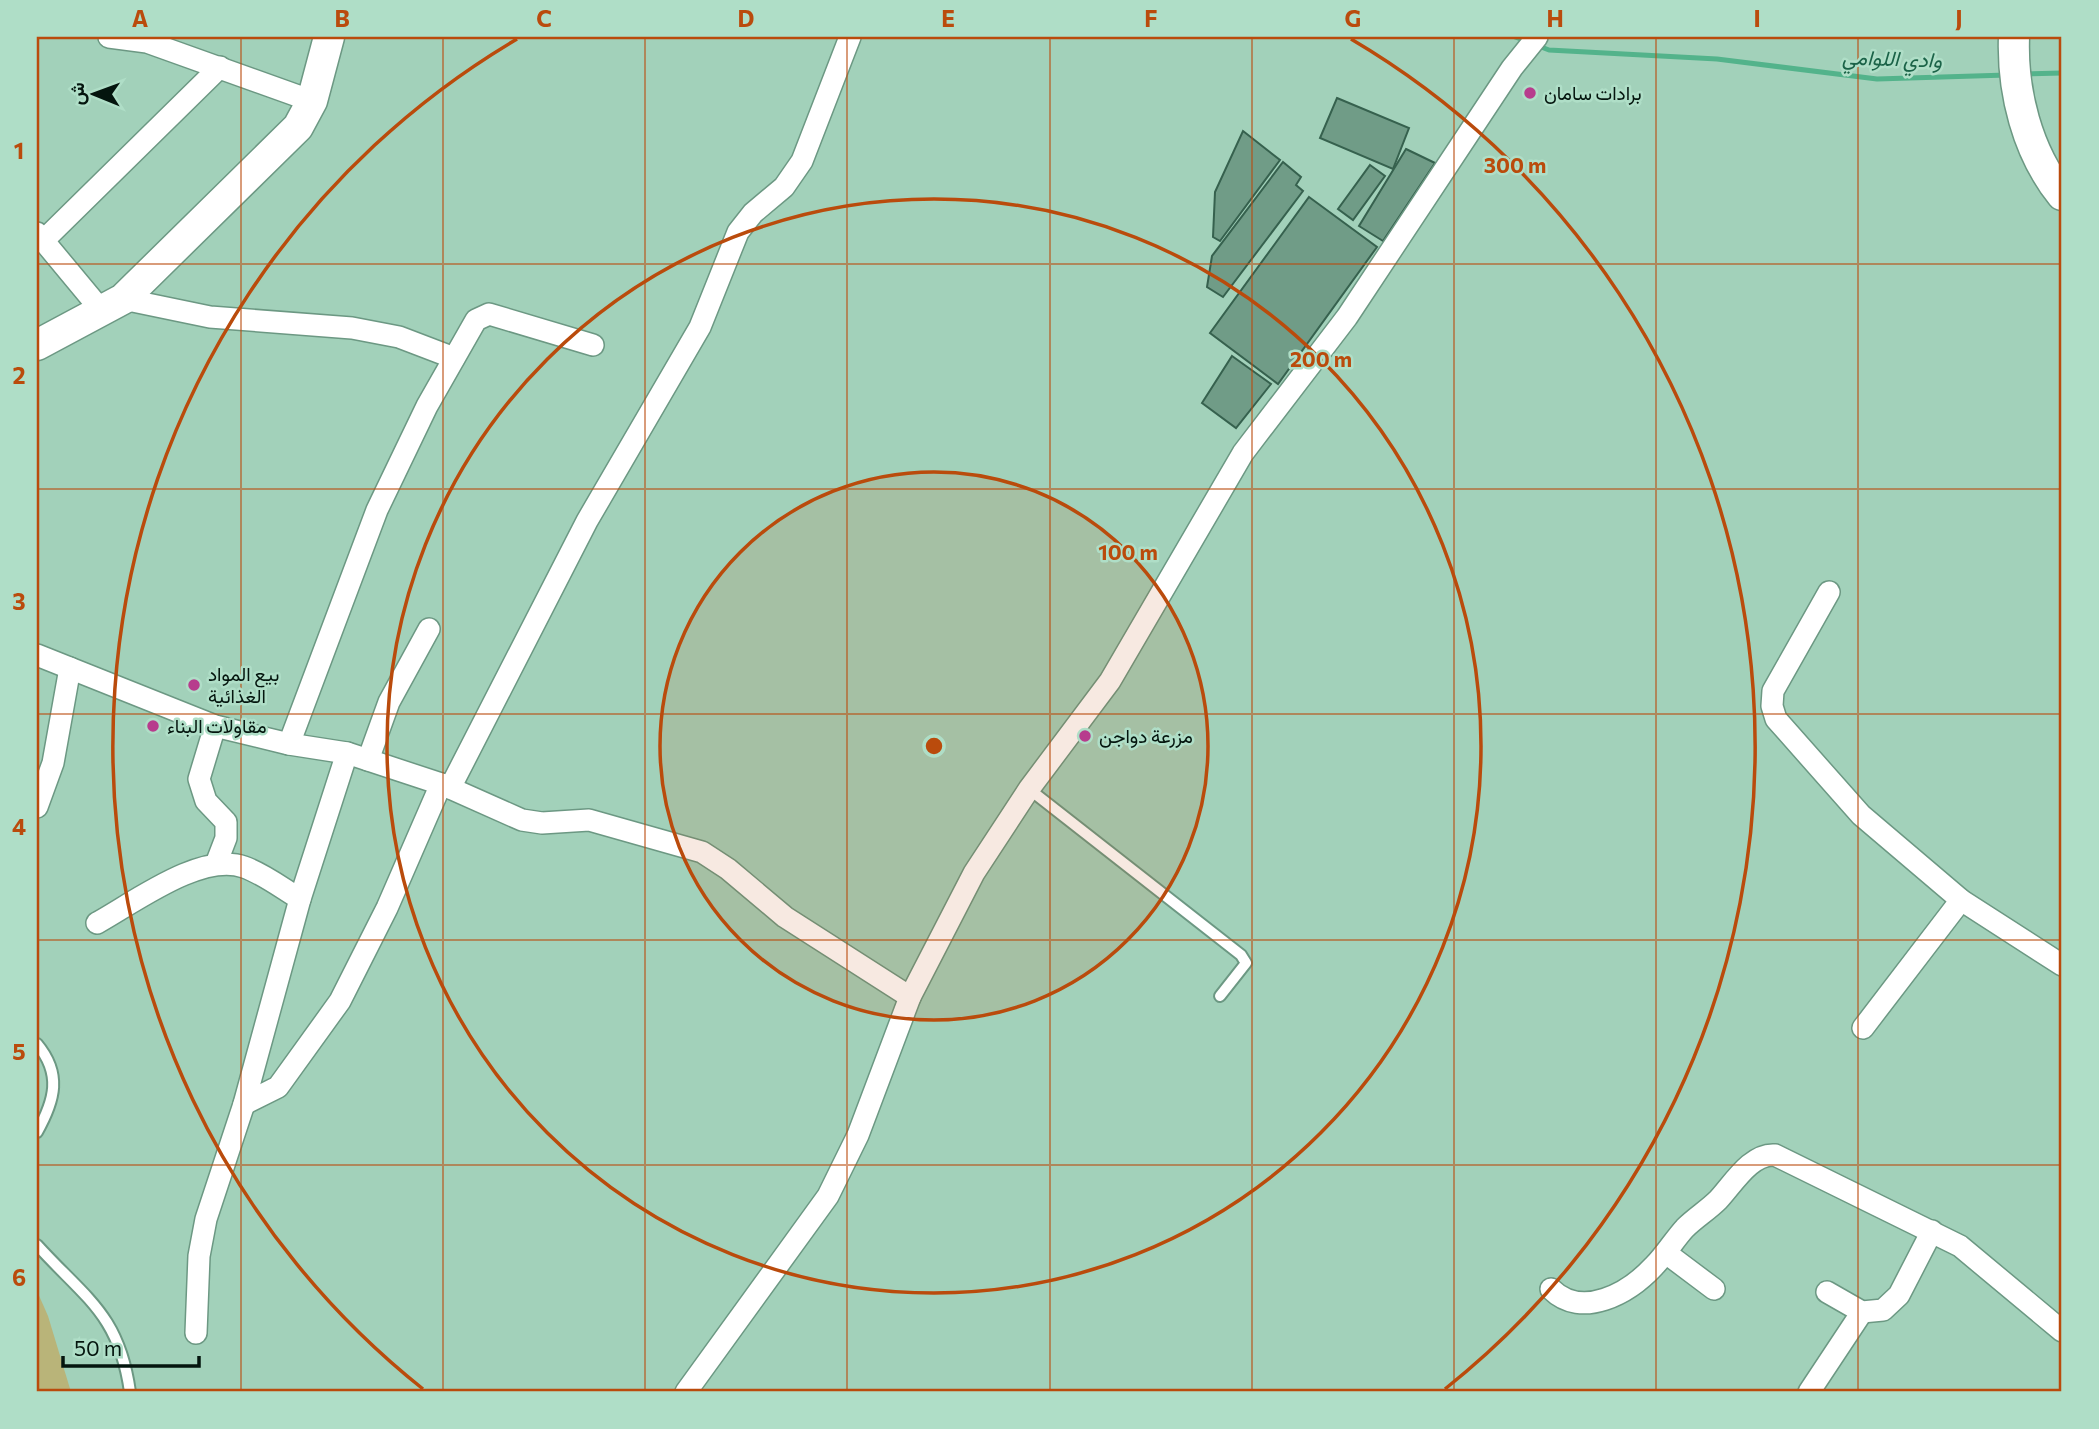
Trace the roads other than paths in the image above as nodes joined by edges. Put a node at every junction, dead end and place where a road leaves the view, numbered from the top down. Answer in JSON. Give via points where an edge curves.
{"nodes":[{"id":1,"x":109,"y":37,"type":"edge"},
{"id":2,"x":329,"y":37,"type":"edge"},
{"id":3,"x":850,"y":37,"type":"edge"},
{"id":4,"x":1537,"y":37,"type":"edge"},
{"id":5,"x":2014,"y":37,"type":"edge"},
{"id":6,"x":220,"y":67,"type":"junction"},
{"id":7,"x":312,"y":101,"type":"junction"},
{"id":8,"x":2062,"y":195,"type":"edge"},
{"id":9,"x":40,"y":237,"type":"edge"},
{"id":10,"x":112,"y":304,"type":"junction"},
{"id":11,"x":37,"y":345,"type":"edge"},
{"id":12,"x":593,"y":345,"type":"dead end"},
{"id":13,"x":454,"y":358,"type":"junction"},
{"id":14,"x":1829,"y":593,"type":"dead end"},
{"id":15,"x":429,"y":629,"type":"dead end"},
{"id":16,"x":37,"y":655,"type":"edge"},
{"id":17,"x":70,"y":668,"type":"junction"},
{"id":18,"x":215,"y":726,"type":"junction"},
{"id":19,"x":289,"y":744,"type":"junction"},
{"id":20,"x":346,"y":753,"type":"junction"},
{"id":21,"x":368,"y":760,"type":"junction"},
{"id":22,"x":445,"y":786,"type":"junction"},
{"id":23,"x":1029,"y":789,"type":"junction"},
{"id":24,"x":37,"y":807,"type":"edge"},
{"id":25,"x":216,"y":864,"type":"junction"},
{"id":26,"x":300,"y":899,"type":"junction"},
{"id":27,"x":1961,"y":900,"type":"junction"},
{"id":28,"x":97,"y":923,"type":"dead end"},
{"id":29,"x":2062,"y":965,"type":"edge"},
{"id":30,"x":1220,"y":996,"type":"dead end"},
{"id":31,"x":910,"y":997,"type":"junction"},
{"id":32,"x":1863,"y":1027,"type":"dead end"},
{"id":33,"x":37,"y":1044,"type":"edge"},
{"id":34,"x":244,"y":1104,"type":"junction"},
{"id":35,"x":37,"y":1132,"type":"edge"},
{"id":36,"x":1932,"y":1231,"type":"junction"},
{"id":37,"x":37,"y":1245,"type":"edge"},
{"id":38,"x":1666,"y":1253,"type":"junction"},
{"id":39,"x":1551,"y":1289,"type":"dead end"},
{"id":40,"x":1714,"y":1289,"type":"dead end"},
{"id":41,"x":1827,"y":1292,"type":"dead end"},
{"id":42,"x":1862,"y":1312,"type":"junction"},
{"id":43,"x":2062,"y":1331,"type":"edge"},
{"id":44,"x":196,"y":1333,"type":"dead end"},
{"id":45,"x":130,"y":1392,"type":"edge"},
{"id":46,"x":687,"y":1392,"type":"edge"},
{"id":47,"x":1809,"y":1392,"type":"edge"}],
"edges":[{"from":1,"to":6,"type":"street","via":[[146,42]]},
{"from":2,"to":7,"type":"street"},
{"from":3,"to":22,"type":"street","via":[[798,168],[738,232],[699,327],[587,521]]},
{"from":4,"to":23,"type":"street","via":[[1511,68],[1347,317],[1243,453],[1110,681]]},
{"from":5,"to":8,"type":"street","via":[[2022,110],[2038,157]]},
{"from":6,"to":7,"type":"street"},
{"from":6,"to":9,"type":"street"},
{"from":7,"to":10,"type":"street","via":[[298,127]]},
{"from":9,"to":10,"type":"street"},
{"from":10,"to":11,"type":"street"},
{"from":10,"to":13,"type":"street","via":[[352,328],[399,337]]},
{"from":12,"to":13,"type":"street","via":[[489,314],[476,320]]},
{"from":13,"to":19,"type":"street","via":[[377,510]]},
{"from":14,"to":27,"type":"street","via":[[1773,691],[1776,719],[1861,815]]},
{"from":15,"to":21,"type":"street","via":[[389,702]]},
{"from":16,"to":17,"type":"street"},
{"from":17,"to":18,"type":"street"},
{"from":17,"to":24,"type":"street","via":[[53,763]]},
{"from":18,"to":19,"type":"street"},
{"from":18,"to":25,"type":"street","via":[[198,779],[206,801],[222,815],[228,830]]},
{"from":19,"to":20,"type":"street"},
{"from":20,"to":21,"type":"street"},
{"from":20,"to":26,"type":"street"},
{"from":21,"to":22,"type":"street"},
{"from":22,"to":31,"type":"street","via":[[522,820],[589,820],[702,852],[785,917]]},
{"from":22,"to":34,"type":"street","via":[[340,1001],[278,1087]]},
{"from":23,"to":30,"type":"lane","via":[[1241,955],[1246,963]]},
{"from":23,"to":31,"type":"street","via":[[974,873]]},
{"from":25,"to":26,"type":"street","via":[[245,867]]},
{"from":25,"to":28,"type":"street","via":[[183,876]]},
{"from":26,"to":34,"type":"street"},
{"from":27,"to":29,"type":"street"},
{"from":27,"to":32,"type":"street"},
{"from":31,"to":46,"type":"street","via":[[858,1135],[828,1196]]},
{"from":33,"to":35,"type":"lane","via":[[50,1061],[55,1079],[54,1098]]},
{"from":34,"to":44,"type":"street","via":[[206,1219],[199,1256]]},
{"from":36,"to":38,"type":"street","via":[[1766,1154],[1686,1228]]},
{"from":36,"to":42,"type":"street","via":[[1892,1304],[1873,1313]]},
{"from":36,"to":43,"type":"street","via":[[1973,1255]]},
{"from":37,"to":45,"type":"lane","via":[[113,1328]]},
{"from":38,"to":39,"type":"street","via":[[1636,1282],[1598,1301],[1578,1304]]},
{"from":38,"to":40,"type":"street"},
{"from":41,"to":42,"type":"street"},
{"from":42,"to":47,"type":"street"}]}
